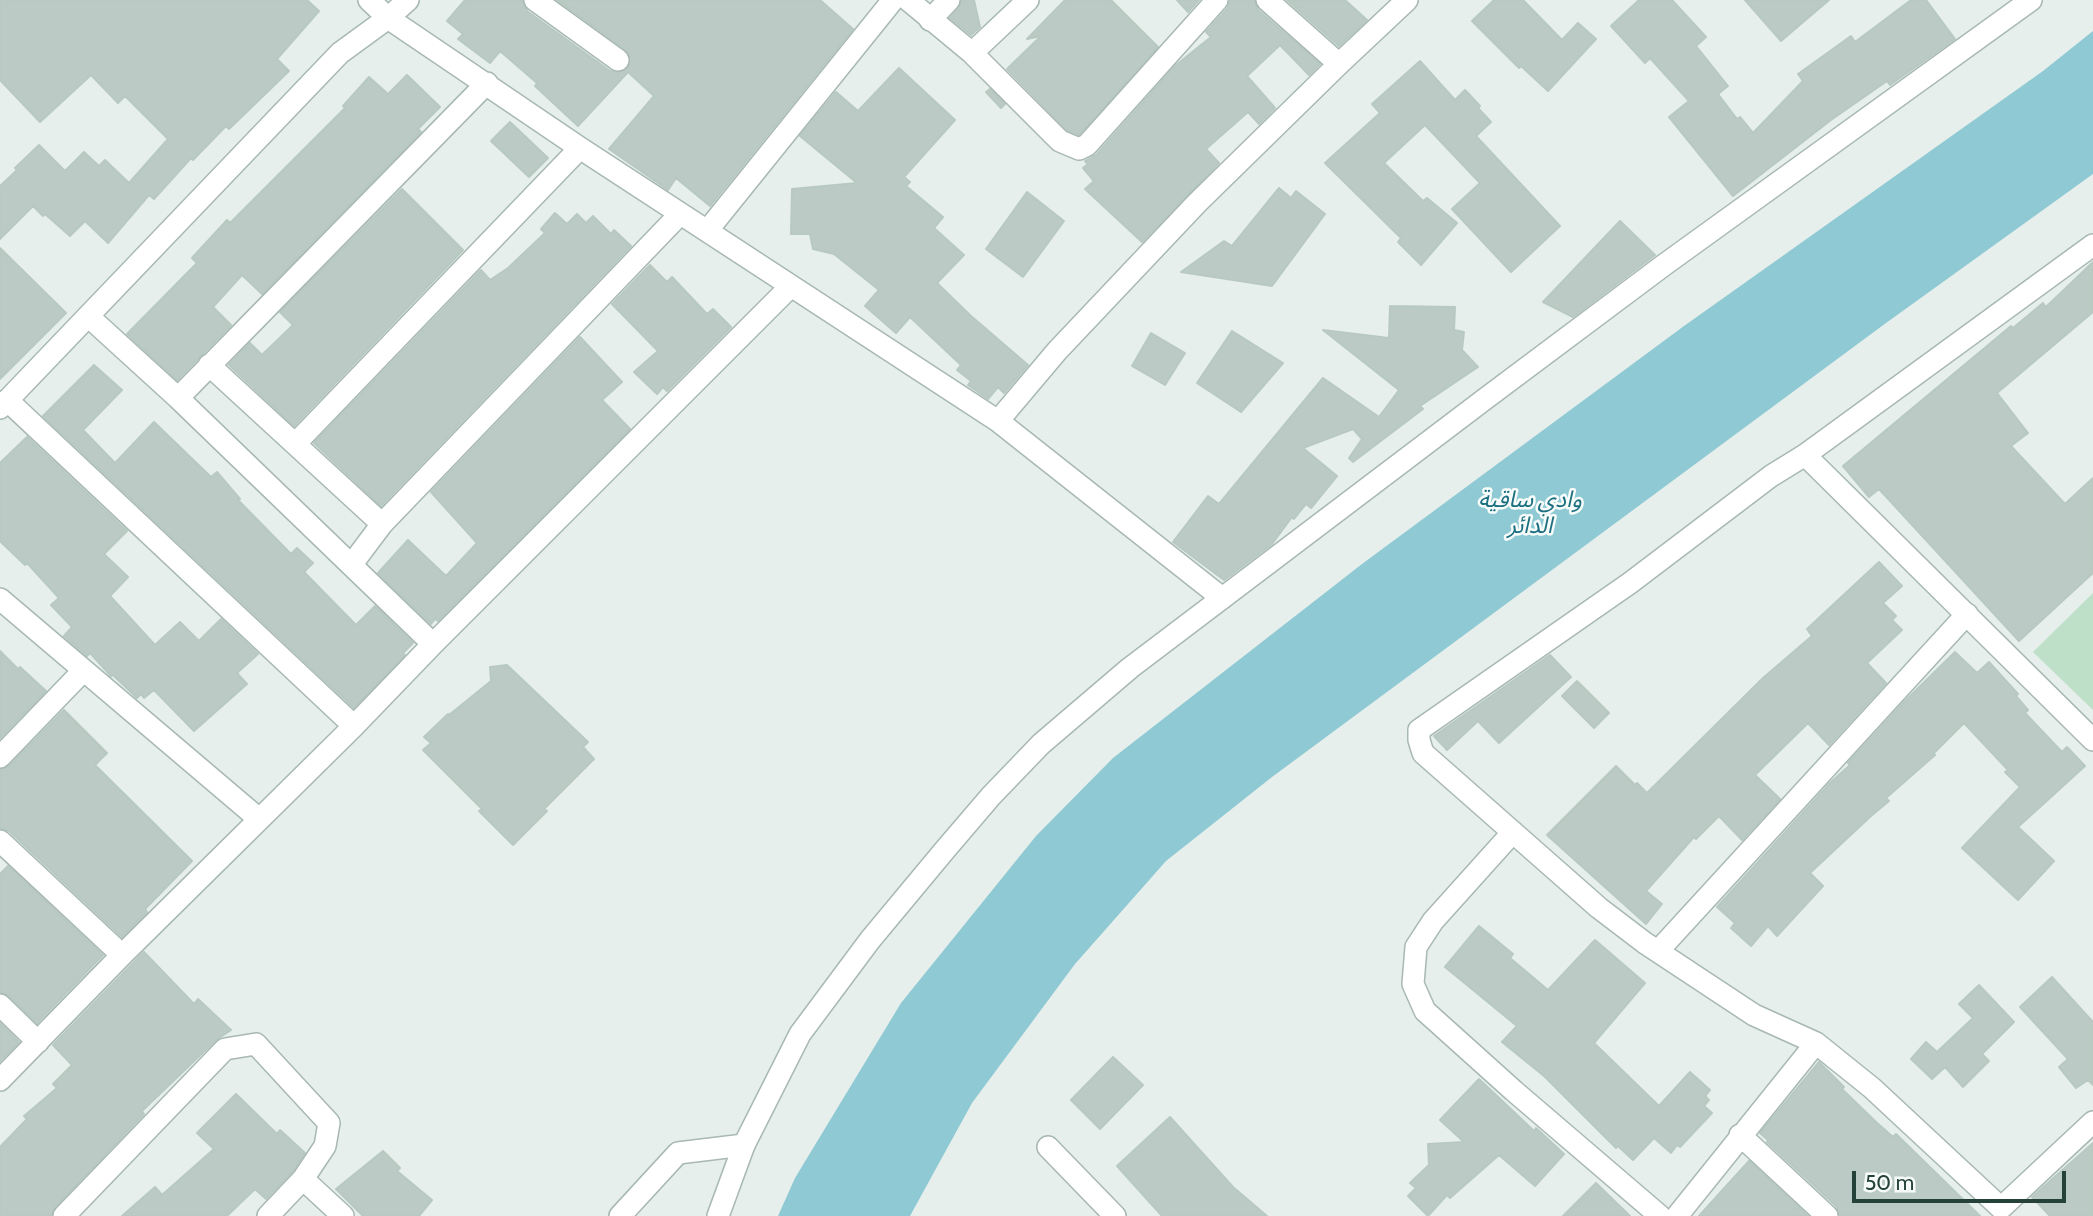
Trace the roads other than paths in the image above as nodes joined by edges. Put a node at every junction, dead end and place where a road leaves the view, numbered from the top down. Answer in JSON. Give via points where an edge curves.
{"nodes":[{"id":1,"x":369,"y":0,"type":"edge"},
{"id":2,"x":408,"y":0,"type":"edge"},
{"id":3,"x":535,"y":0,"type":"edge"},
{"id":4,"x":893,"y":0,"type":"edge"},
{"id":5,"x":908,"y":0,"type":"edge"},
{"id":6,"x":949,"y":0,"type":"edge"},
{"id":7,"x":1028,"y":0,"type":"edge"},
{"id":8,"x":1217,"y":0,"type":"edge"},
{"id":9,"x":1267,"y":0,"type":"edge"},
{"id":10,"x":1407,"y":0,"type":"edge"},
{"id":11,"x":2031,"y":0,"type":"edge"},
{"id":12,"x":388,"y":18,"type":"junction"},
{"id":13,"x":930,"y":20,"type":"junction"},
{"id":14,"x":972,"y":53,"type":"junction"},
{"id":15,"x":618,"y":60,"type":"dead end"},
{"id":16,"x":1339,"y":64,"type":"junction"},
{"id":17,"x":487,"y":83,"type":"junction"},
{"id":18,"x":580,"y":148,"type":"junction"},
{"id":19,"x":680,"y":214,"type":"junction"},
{"id":20,"x":707,"y":231,"type":"junction"},
{"id":21,"x":2093,"y":245,"type":"edge"},
{"id":22,"x":790,"y":287,"type":"junction"},
{"id":23,"x":88,"y":316,"type":"junction"},
{"id":24,"x":209,"y":365,"type":"junction"},
{"id":25,"x":178,"y":398,"type":"junction"},
{"id":26,"x":3,"y":404,"type":"edge"},
{"id":27,"x":998,"y":421,"type":"junction"},
{"id":28,"x":296,"y":443,"type":"junction"},
{"id":29,"x":1805,"y":455,"type":"junction"},
{"id":30,"x":382,"y":524,"type":"junction"},
{"id":31,"x":352,"y":564,"type":"junction"},
{"id":32,"x":1222,"y":598,"type":"junction"},
{"id":33,"x":0,"y":599,"type":"edge"},
{"id":34,"x":1967,"y":614,"type":"junction"},
{"id":35,"x":433,"y":644,"type":"junction"},
{"id":36,"x":83,"y":671,"type":"junction"},
{"id":37,"x":354,"y":726,"type":"junction"},
{"id":38,"x":2093,"y":740,"type":"edge"},
{"id":39,"x":0,"y":757,"type":"edge"},
{"id":40,"x":258,"y":819,"type":"junction"},
{"id":41,"x":1513,"y":832,"type":"junction"},
{"id":42,"x":0,"y":841,"type":"edge"},
{"id":43,"x":1658,"y":951,"type":"junction"},
{"id":44,"x":122,"y":955,"type":"junction"},
{"id":45,"x":0,"y":1005,"type":"edge"},
{"id":46,"x":38,"y":1042,"type":"junction"},
{"id":47,"x":1816,"y":1043,"type":"junction"},
{"id":48,"x":0,"y":1080,"type":"edge"},
{"id":49,"x":2093,"y":1122,"type":"edge"},
{"id":50,"x":1741,"y":1135,"type":"junction"},
{"id":51,"x":744,"y":1145,"type":"junction"},
{"id":52,"x":1048,"y":1147,"type":"dead end"},
{"id":53,"x":303,"y":1179,"type":"junction"},
{"id":54,"x":2005,"y":1212,"type":"edge"},
{"id":55,"x":64,"y":1216,"type":"edge"},
{"id":56,"x":268,"y":1216,"type":"edge"},
{"id":57,"x":344,"y":1216,"type":"edge"},
{"id":58,"x":620,"y":1216,"type":"edge"},
{"id":59,"x":718,"y":1216,"type":"edge"},
{"id":60,"x":1115,"y":1216,"type":"edge"},
{"id":61,"x":1660,"y":1216,"type":"edge"},
{"id":62,"x":1677,"y":1216,"type":"edge"},
{"id":63,"x":1827,"y":1216,"type":"edge"}],
"edges":[{"from":1,"to":12,"type":"street"},
{"from":2,"to":12,"type":"street"},
{"from":3,"to":15,"type":"street"},
{"from":4,"to":20,"type":"street"},
{"from":5,"to":13,"type":"street"},
{"from":6,"to":13,"type":"street"},
{"from":7,"to":14,"type":"street"},
{"from":8,"to":14,"type":"street","via":[[1079,149],[1060,141]]},
{"from":9,"to":16,"type":"street"},
{"from":10,"to":16,"type":"street"},
{"from":11,"to":32,"type":"street","via":[[1654,273]]},
{"from":12,"to":17,"type":"street"},
{"from":12,"to":23,"type":"street","via":[[340,53]]},
{"from":13,"to":14,"type":"street"},
{"from":16,"to":27,"type":"street","via":[[1188,213],[1057,351]]},
{"from":17,"to":18,"type":"street"},
{"from":17,"to":24,"type":"street"},
{"from":18,"to":19,"type":"street"},
{"from":18,"to":28,"type":"street"},
{"from":19,"to":20,"type":"street"},
{"from":19,"to":30,"type":"street"},
{"from":20,"to":22,"type":"street"},
{"from":21,"to":29,"type":"street"},
{"from":22,"to":27,"type":"street"},
{"from":22,"to":35,"type":"street"},
{"from":23,"to":25,"type":"street"},
{"from":23,"to":26,"type":"street"},
{"from":24,"to":25,"type":"street"},
{"from":24,"to":28,"type":"street"},
{"from":25,"to":31,"type":"street"},
{"from":26,"to":37,"type":"street"},
{"from":27,"to":32,"type":"street"},
{"from":28,"to":30,"type":"street"},
{"from":29,"to":34,"type":"street"},
{"from":29,"to":41,"type":"street","via":[[1419,730],[1423,753]]},
{"from":30,"to":31,"type":"street"},
{"from":31,"to":35,"type":"street"},
{"from":32,"to":51,"type":"street","via":[[1129,668],[1041,744],[983,805],[870,940],[800,1034]]},
{"from":33,"to":36,"type":"street"},
{"from":34,"to":38,"type":"street"},
{"from":34,"to":43,"type":"street"},
{"from":35,"to":37,"type":"street"},
{"from":36,"to":39,"type":"street"},
{"from":36,"to":40,"type":"street"},
{"from":37,"to":40,"type":"street"},
{"from":40,"to":44,"type":"street"},
{"from":41,"to":43,"type":"street","via":[[1599,908]]},
{"from":41,"to":61,"type":"street","via":[[1427,929],[1416,947],[1413,984],[1425,1011]]},
{"from":42,"to":44,"type":"street"},
{"from":43,"to":47,"type":"street","via":[[1754,1015]]},
{"from":44,"to":46,"type":"street"},
{"from":45,"to":46,"type":"street"},
{"from":46,"to":48,"type":"street"},
{"from":47,"to":50,"type":"street"},
{"from":47,"to":54,"type":"street","via":[[1872,1088]]},
{"from":49,"to":54,"type":"street"},
{"from":50,"to":62,"type":"street"},
{"from":50,"to":63,"type":"street"},
{"from":51,"to":58,"type":"street","via":[[678,1153]]},
{"from":51,"to":59,"type":"street"},
{"from":52,"to":60,"type":"street"},
{"from":53,"to":55,"type":"street","via":[[325,1146],[329,1123],[256,1044],[225,1049]]},
{"from":53,"to":56,"type":"street"},
{"from":53,"to":57,"type":"street"}]}
